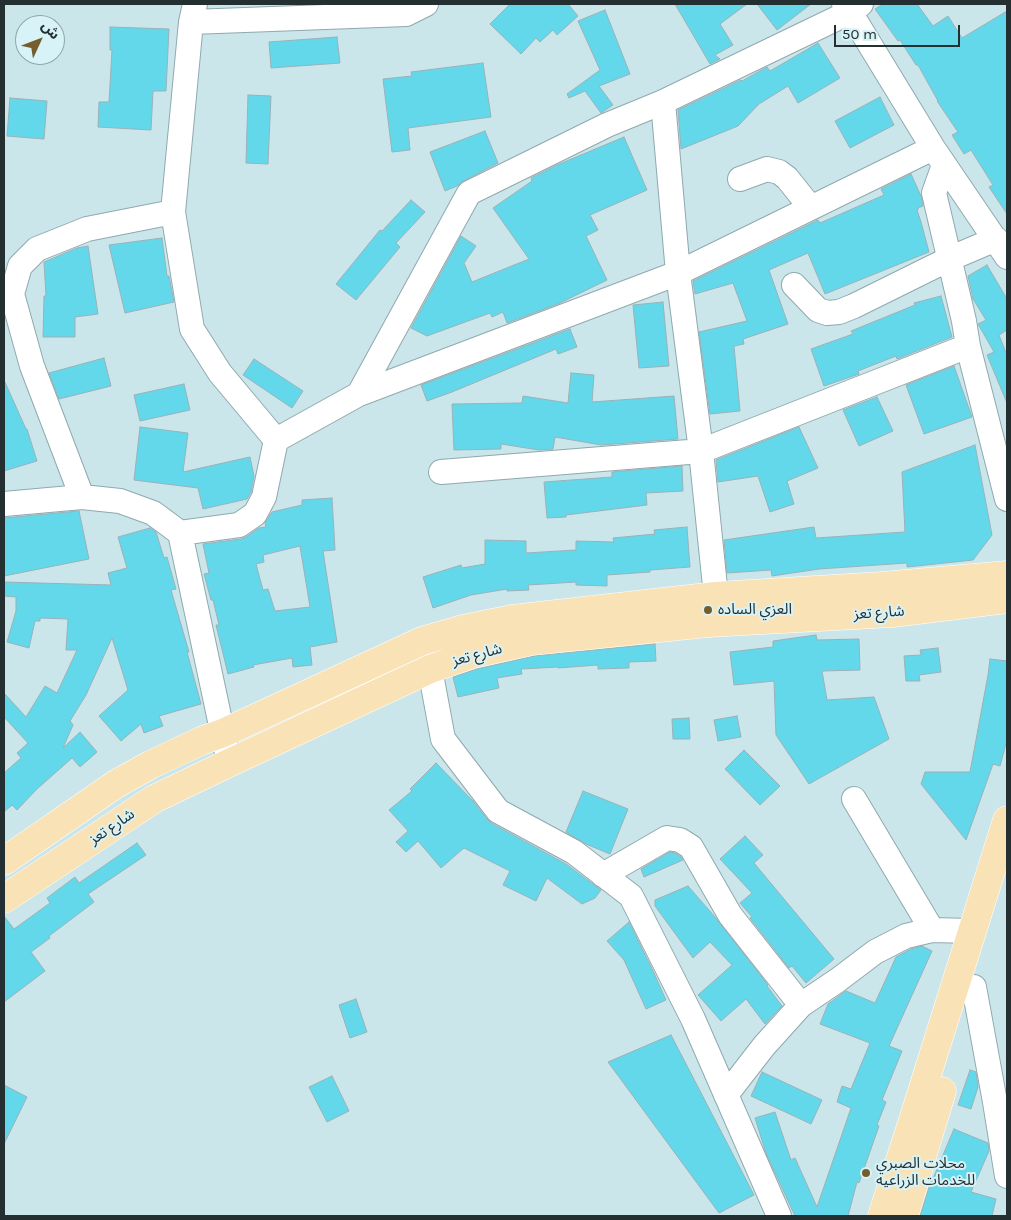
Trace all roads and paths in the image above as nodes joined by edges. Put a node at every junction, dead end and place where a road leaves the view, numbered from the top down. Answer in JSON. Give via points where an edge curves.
{"nodes":[{"id":1,"x":426,"y":4,"type":"edge"},
{"id":2,"x":851,"y":6,"type":"edge"},
{"id":3,"x":193,"y":13,"type":"edge"},
{"id":4,"x":663,"y":102,"type":"junction"},
{"id":5,"x":939,"y":156,"type":"junction"},
{"id":6,"x":740,"y":179,"type":"dead end"},
{"id":7,"x":811,"y":208,"type":"junction"},
{"id":8,"x":173,"y":212,"type":"junction"},
{"id":9,"x":1001,"y":248,"type":"edge"},
{"id":10,"x":949,"y":259,"type":"junction"},
{"id":11,"x":678,"y":273,"type":"junction"},
{"id":12,"x":794,"y":285,"type":"dead end"},
{"id":13,"x":968,"y":346,"type":"junction"},
{"id":14,"x":359,"y":394,"type":"junction"},
{"id":15,"x":276,"y":440,"type":"junction"},
{"id":16,"x":701,"y":452,"type":"junction"},
{"id":17,"x":441,"y":472,"type":"dead end"},
{"id":18,"x":82,"y":497,"type":"junction"},
{"id":19,"x":1007,"y":499,"type":"edge"},
{"id":20,"x":4,"y":504,"type":"edge"},
{"id":21,"x":180,"y":533,"type":"junction"},
{"id":22,"x":1007,"y":575,"type":"edge"},
{"id":23,"x":716,"y":596,"type":"junction"},
{"id":24,"x":1007,"y":599,"type":"edge"},
{"id":25,"x":430,"y":669,"type":"junction"},
{"id":26,"x":223,"y":733,"type":"junction"},
{"id":27,"x":229,"y":763,"type":"junction"},
{"id":28,"x":854,"y":799,"type":"dead end"},
{"id":29,"x":1007,"y":820,"type":"edge"},
{"id":30,"x":4,"y":861,"type":"edge"},
{"id":31,"x":604,"y":875,"type":"junction"},
{"id":32,"x":1007,"y":879,"type":"edge"},
{"id":33,"x":4,"y":899,"type":"edge"},
{"id":34,"x":932,"y":930,"type":"junction"},
{"id":35,"x":972,"y":931,"type":"junction"},
{"id":36,"x":974,"y":988,"type":"junction"},
{"id":37,"x":801,"y":1005,"type":"junction"},
{"id":38,"x":726,"y":1094,"type":"junction"},
{"id":39,"x":1007,"y":1176,"type":"edge"},
{"id":40,"x":779,"y":1216,"type":"edge"},
{"id":41,"x":882,"y":1216,"type":"edge"},
{"id":42,"x":904,"y":1216,"type":"edge"}],
"edges":[{"from":1,"to":3,"type":"street","via":[[406,14]]},
{"from":2,"to":4,"type":"street"},
{"from":2,"to":5,"type":"street"},
{"from":3,"to":8,"type":"street"},
{"from":4,"to":11,"type":"street"},
{"from":4,"to":14,"type":"street","via":[[607,125],[469,193]]},
{"from":5,"to":7,"type":"street"},
{"from":5,"to":9,"type":"street"},
{"from":5,"to":10,"type":"street","via":[[934,194]]},
{"from":6,"to":7,"type":"street","via":[[767,169],[779,172]]},
{"from":7,"to":11,"type":"street"},
{"from":8,"to":15,"type":"street","via":[[192,328],[220,374]]},
{"from":8,"to":18,"type":"street","via":[[87,229],[37,249],[20,266],[12,294],[32,366]]},
{"from":9,"to":10,"type":"street"},
{"from":10,"to":12,"type":"street","via":[[839,312],[818,310]]},
{"from":10,"to":13,"type":"street"},
{"from":11,"to":14,"type":"street"},
{"from":11,"to":16,"type":"street"},
{"from":13,"to":16,"type":"street"},
{"from":13,"to":19,"type":"street"},
{"from":14,"to":15,"type":"street"},
{"from":15,"to":21,"type":"street","via":[[264,497],[255,514],[239,524]]},
{"from":16,"to":17,"type":"street"},
{"from":16,"to":23,"type":"street"},
{"from":18,"to":20,"type":"street"},
{"from":18,"to":21,"type":"street","via":[[120,501],[153,513]]},
{"from":21,"to":26,"type":"street"},
{"from":22,"to":23,"type":"main road","name":"شارع تعز"},
{"from":23,"to":26,"type":"main road","name":"شارع تعز","via":[[512,619],[463,629],[422,641]]},
{"from":24,"to":25,"type":"main road","name":"شارع تعز","via":[[893,613],[708,623],[532,641],[473,654]]},
{"from":25,"to":27,"type":"main road","name":"شارع تعز"},
{"from":25,"to":31,"type":"street","via":[[443,738],[498,811],[574,852]]},
{"from":26,"to":27,"type":"street"},
{"from":26,"to":30,"type":"main road","name":"شارع تعز","via":[[150,765],[116,784]]},
{"from":27,"to":33,"type":"main road","name":"شارع تعز","via":[[154,799]]},
{"from":28,"to":34,"type":"street"},
{"from":29,"to":35,"type":"main road"},
{"from":31,"to":37,"type":"street","via":[[667,838],[680,840],[691,848],[730,915]]},
{"from":31,"to":38,"type":"street","via":[[631,896],[693,1019]]},
{"from":32,"to":36,"type":"main road"},
{"from":34,"to":35,"type":"street"},
{"from":34,"to":37,"type":"street","via":[[906,936],[875,952]]},
{"from":35,"to":41,"type":"main road"},
{"from":36,"to":39,"type":"street"},
{"from":36,"to":42,"type":"main road"},
{"from":37,"to":38,"type":"street"},
{"from":38,"to":40,"type":"street"}]}
